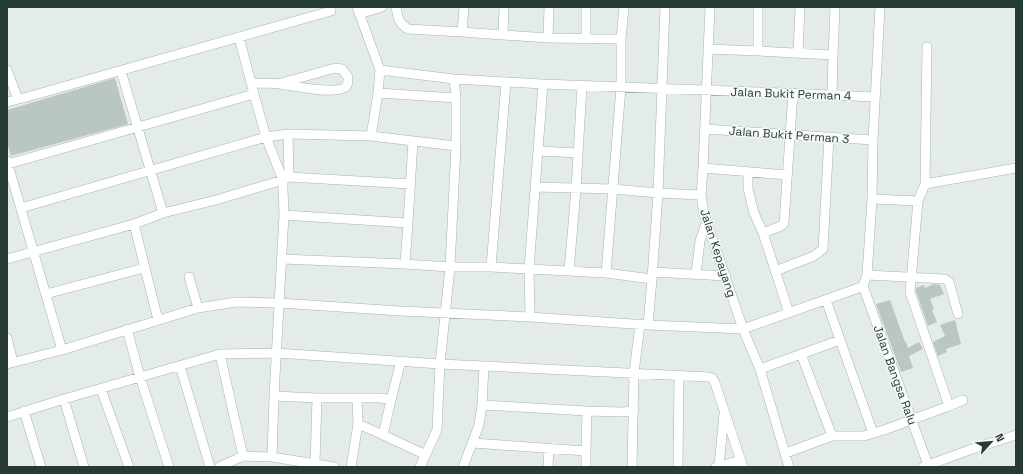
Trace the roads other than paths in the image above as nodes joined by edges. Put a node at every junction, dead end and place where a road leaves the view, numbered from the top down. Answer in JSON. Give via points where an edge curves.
{"nodes":[{"id":1,"x":382,"y":7,"type":"edge"},
{"id":2,"x":396,"y":7,"type":"edge"},
{"id":3,"x":464,"y":7,"type":"edge"},
{"id":4,"x":504,"y":7,"type":"edge"},
{"id":5,"x":549,"y":7,"type":"edge"},
{"id":6,"x":586,"y":7,"type":"edge"},
{"id":7,"x":624,"y":7,"type":"edge"},
{"id":8,"x":665,"y":7,"type":"edge"},
{"id":9,"x":710,"y":7,"type":"edge"},
{"id":10,"x":758,"y":7,"type":"edge"},
{"id":11,"x":800,"y":7,"type":"edge"},
{"id":12,"x":835,"y":7,"type":"edge"},
{"id":13,"x":880,"y":7,"type":"edge"},
{"id":14,"x":331,"y":11,"type":"dead end"},
{"id":15,"x":358,"y":11,"type":"edge"},
{"id":16,"x":462,"y":32,"type":"junction"},
{"id":17,"x":503,"y":35,"type":"junction"},
{"id":18,"x":239,"y":37,"type":"junction"},
{"id":19,"x":548,"y":38,"type":"junction"},
{"id":20,"x":586,"y":39,"type":"junction"},
{"id":21,"x":621,"y":39,"type":"junction"},
{"id":22,"x":928,"y":47,"type":"dead end"},
{"id":23,"x":708,"y":49,"type":"junction"},
{"id":24,"x":758,"y":51,"type":"junction"},
{"id":25,"x":798,"y":53,"type":"junction"},
{"id":26,"x":833,"y":55,"type":"junction"},
{"id":27,"x":7,"y":70,"type":"edge"},
{"id":28,"x":380,"y":70,"type":"junction"},
{"id":29,"x":121,"y":71,"type":"junction"},
{"id":30,"x":454,"y":79,"type":"junction"},
{"id":31,"x":506,"y":82,"type":"junction"},
{"id":32,"x":251,"y":83,"type":"junction"},
{"id":33,"x":278,"y":84,"type":"junction"},
{"id":34,"x":543,"y":84,"type":"junction"},
{"id":35,"x":582,"y":86,"type":"junction"},
{"id":36,"x":621,"y":87,"type":"junction"},
{"id":37,"x":663,"y":89,"type":"junction"},
{"id":38,"x":707,"y":90,"type":"junction"},
{"id":39,"x":378,"y":93,"type":"junction"},
{"id":40,"x":793,"y":93,"type":"junction"},
{"id":41,"x":254,"y":94,"type":"junction"},
{"id":42,"x":832,"y":95,"type":"junction"},
{"id":43,"x":875,"y":97,"type":"junction"},
{"id":44,"x":456,"y":98,"type":"junction"},
{"id":45,"x":18,"y":99,"type":"junction"},
{"id":46,"x":7,"y":102,"type":"edge"},
{"id":47,"x":137,"y":127,"type":"junction"},
{"id":48,"x":705,"y":129,"type":"junction"},
{"id":49,"x":288,"y":134,"type":"junction"},
{"id":50,"x":790,"y":134,"type":"junction"},
{"id":51,"x":370,"y":136,"type":"junction"},
{"id":52,"x":266,"y":137,"type":"junction"},
{"id":53,"x":829,"y":137,"type":"junction"},
{"id":54,"x":873,"y":140,"type":"junction"},
{"id":55,"x":413,"y":141,"type":"junction"},
{"id":56,"x":456,"y":146,"type":"junction"},
{"id":57,"x":538,"y":151,"type":"junction"},
{"id":58,"x":578,"y":153,"type":"junction"},
{"id":59,"x":7,"y":162,"type":"edge"},
{"id":60,"x":703,"y":168,"type":"junction"},
{"id":61,"x":1016,"y":168,"type":"edge"},
{"id":62,"x":151,"y":171,"type":"junction"},
{"id":63,"x":748,"y":173,"type":"junction"},
{"id":64,"x":787,"y":175,"type":"junction"},
{"id":65,"x":286,"y":179,"type":"junction"},
{"id":66,"x":410,"y":184,"type":"junction"},
{"id":67,"x":925,"y":184,"type":"junction"},
{"id":68,"x":535,"y":187,"type":"junction"},
{"id":69,"x":576,"y":189,"type":"junction"},
{"id":70,"x":613,"y":189,"type":"junction"},
{"id":71,"x":11,"y":190,"type":"edge"},
{"id":72,"x":658,"y":193,"type":"junction"},
{"id":73,"x":701,"y":195,"type":"junction"},
{"id":74,"x":872,"y":199,"type":"junction"},
{"id":75,"x":918,"y":201,"type":"junction"},
{"id":76,"x":21,"y":208,"type":"junction"},
{"id":77,"x":164,"y":213,"type":"junction"},
{"id":78,"x":284,"y":215,"type":"junction"},
{"id":79,"x":408,"y":223,"type":"junction"},
{"id":80,"x":134,"y":224,"type":"junction"},
{"id":81,"x":706,"y":224,"type":"junction"},
{"id":82,"x":763,"y":233,"type":"junction"},
{"id":83,"x":34,"y":252,"type":"junction"},
{"id":84,"x":7,"y":258,"type":"edge"},
{"id":85,"x":282,"y":259,"type":"junction"},
{"id":86,"x":405,"y":264,"type":"junction"},
{"id":87,"x":450,"y":267,"type":"junction"},
{"id":88,"x":491,"y":267,"type":"junction"},
{"id":89,"x":144,"y":268,"type":"junction"},
{"id":90,"x":529,"y":269,"type":"junction"},
{"id":91,"x":569,"y":270,"type":"junction"},
{"id":92,"x":775,"y":271,"type":"junction"},
{"id":93,"x":606,"y":273,"type":"junction"},
{"id":94,"x":696,"y":274,"type":"junction"},
{"id":95,"x":652,"y":276,"type":"junction"},
{"id":96,"x":726,"y":276,"type":"junction"},
{"id":97,"x":867,"y":276,"type":"junction"},
{"id":98,"x":189,"y":277,"type":"dead end"},
{"id":99,"x":911,"y":277,"type":"junction"},
{"id":100,"x":863,"y":286,"type":"junction"},
{"id":101,"x":46,"y":294,"type":"junction"},
{"id":102,"x":826,"y":300,"type":"junction"},
{"id":103,"x":279,"y":303,"type":"junction"},
{"id":104,"x":198,"y":308,"type":"junction"},
{"id":105,"x":444,"y":312,"type":"junction"},
{"id":106,"x":789,"y":313,"type":"junction"},
{"id":107,"x":958,"y":314,"type":"dead end"},
{"id":108,"x":530,"y":317,"type":"junction"},
{"id":109,"x":158,"y":320,"type":"junction"},
{"id":110,"x":644,"y":324,"type":"junction"},
{"id":111,"x":127,"y":329,"type":"junction"},
{"id":112,"x":743,"y":329,"type":"junction"},
{"id":113,"x":7,"y":338,"type":"edge"},
{"id":114,"x":840,"y":340,"type":"junction"},
{"id":115,"x":62,"y":350,"type":"junction"},
{"id":116,"x":277,"y":353,"type":"junction"},
{"id":117,"x":220,"y":354,"type":"junction"},
{"id":118,"x":801,"y":354,"type":"junction"},
{"id":119,"x":401,"y":361,"type":"junction"},
{"id":120,"x":10,"y":363,"type":"edge"},
{"id":121,"x":440,"y":364,"type":"junction"},
{"id":122,"x":180,"y":366,"type":"junction"},
{"id":123,"x":484,"y":366,"type":"junction"},
{"id":124,"x":760,"y":369,"type":"junction"},
{"id":125,"x":634,"y":373,"type":"junction"},
{"id":126,"x":678,"y":375,"type":"junction"},
{"id":127,"x":140,"y":377,"type":"junction"},
{"id":128,"x":102,"y":389,"type":"junction"},
{"id":129,"x":274,"y":396,"type":"junction"},
{"id":130,"x":317,"y":398,"type":"junction"},
{"id":131,"x":357,"y":398,"type":"junction"},
{"id":132,"x":64,"y":399,"type":"junction"},
{"id":133,"x":391,"y":400,"type":"junction"},
{"id":134,"x":963,"y":400,"type":"dead end"},
{"id":135,"x":482,"y":404,"type":"junction"},
{"id":136,"x":949,"y":406,"type":"junction"},
{"id":137,"x":24,"y":411,"type":"junction"},
{"id":138,"x":587,"y":411,"type":"junction"},
{"id":139,"x":634,"y":411,"type":"junction"},
{"id":140,"x":725,"y":411,"type":"junction"},
{"id":141,"x":7,"y":417,"type":"edge"},
{"id":142,"x":911,"y":419,"type":"junction"},
{"id":143,"x":358,"y":424,"type":"junction"},
{"id":144,"x":872,"y":433,"type":"junction"},
{"id":145,"x":383,"y":435,"type":"junction"},
{"id":146,"x":1016,"y":435,"type":"edge"},
{"id":147,"x":832,"y":436,"type":"junction"},
{"id":148,"x":473,"y":443,"type":"junction"},
{"id":149,"x":549,"y":448,"type":"junction"},
{"id":150,"x":586,"y":450,"type":"junction"},
{"id":151,"x":786,"y":453,"type":"junction"},
{"id":152,"x":426,"y":455,"type":"junction"},
{"id":153,"x":243,"y":456,"type":"junction"},
{"id":154,"x":272,"y":457,"type":"junction"},
{"id":155,"x":315,"y":464,"type":"junction"},
{"id":156,"x":742,"y":464,"type":"edge"},
{"id":157,"x":718,"y":466,"type":"edge"},
{"id":158,"x":925,"y":466,"type":"edge"},
{"id":159,"x":40,"y":467,"type":"edge"},
{"id":160,"x":84,"y":467,"type":"edge"},
{"id":161,"x":129,"y":467,"type":"edge"},
{"id":162,"x":169,"y":467,"type":"edge"},
{"id":163,"x":210,"y":467,"type":"edge"},
{"id":164,"x":219,"y":467,"type":"edge"},
{"id":165,"x":334,"y":467,"type":"edge"},
{"id":166,"x":351,"y":467,"type":"edge"},
{"id":167,"x":420,"y":467,"type":"edge"},
{"id":168,"x":464,"y":467,"type":"edge"},
{"id":169,"x":548,"y":467,"type":"edge"},
{"id":170,"x":586,"y":467,"type":"edge"},
{"id":171,"x":632,"y":467,"type":"edge"},
{"id":172,"x":678,"y":467,"type":"edge"},
{"id":173,"x":789,"y":467,"type":"edge"}],
"edges":[{"from":1,"to":15,"type":"street"},
{"from":2,"to":16,"type":"street","via":[[398,21],[408,29]]},
{"from":3,"to":16,"type":"street"},
{"from":4,"to":17,"type":"street"},
{"from":5,"to":19,"type":"street"},
{"from":6,"to":20,"type":"street"},
{"from":7,"to":21,"type":"street"},
{"from":8,"to":37,"type":"street"},
{"from":9,"to":23,"type":"street","name":"Jalan Kepayang"},
{"from":10,"to":24,"type":"street"},
{"from":11,"to":25,"type":"street"},
{"from":12,"to":26,"type":"street"},
{"from":13,"to":43,"type":"street"},
{"from":14,"to":18,"type":"street"},
{"from":15,"to":28,"type":"street"},
{"from":16,"to":17,"type":"street"},
{"from":17,"to":19,"type":"street"},
{"from":18,"to":29,"type":"street"},
{"from":18,"to":32,"type":"street"},
{"from":19,"to":20,"type":"street"},
{"from":20,"to":21,"type":"street"},
{"from":21,"to":36,"type":"street"},
{"from":22,"to":67,"type":"street"},
{"from":23,"to":24,"type":"street"},
{"from":23,"to":38,"type":"street","name":"Jalan Kepayang"},
{"from":24,"to":25,"type":"street"},
{"from":25,"to":26,"type":"street"},
{"from":26,"to":42,"type":"street"},
{"from":27,"to":45,"type":"street"},
{"from":28,"to":30,"type":"street","name":"Jalan Bukit Perman 4"},
{"from":28,"to":39,"type":"street"},
{"from":29,"to":45,"type":"street"},
{"from":29,"to":47,"type":"street"},
{"from":30,"to":31,"type":"street","name":"Jalan Bukit Perman 4"},
{"from":30,"to":44,"type":"street"},
{"from":31,"to":34,"type":"street","name":"Jalan Bukit Perman 4"},
{"from":31,"to":88,"type":"street"},
{"from":32,"to":33,"type":"street"},
{"from":32,"to":41,"type":"street"},
{"from":33,"to":33,"type":"street","via":[[312,89],[342,89],[347,85],[348,77],[342,69],[335,68]]},
{"from":34,"to":35,"type":"street","name":"Jalan Bukit Perman 4"},
{"from":34,"to":57,"type":"street"},
{"from":35,"to":36,"type":"street","name":"Jalan Bukit Perman 4"},
{"from":35,"to":58,"type":"street"},
{"from":36,"to":37,"type":"street","name":"Jalan Bukit Perman 4"},
{"from":36,"to":70,"type":"street"},
{"from":37,"to":38,"type":"street","name":"Jalan Bukit Perman 4"},
{"from":37,"to":72,"type":"street"},
{"from":38,"to":40,"type":"street","name":"Jalan Bukit Perman 4"},
{"from":38,"to":48,"type":"street","name":"Jalan Kepayang"},
{"from":39,"to":44,"type":"street"},
{"from":39,"to":51,"type":"street"},
{"from":40,"to":42,"type":"street","name":"Jalan Bukit Perman 4"},
{"from":40,"to":50,"type":"street"},
{"from":41,"to":47,"type":"street"},
{"from":41,"to":52,"type":"street"},
{"from":42,"to":43,"type":"street","name":"Jalan Bukit Perman 4"},
{"from":43,"to":54,"type":"street"},
{"from":44,"to":56,"type":"street"},
{"from":45,"to":46,"type":"street"},
{"from":47,"to":59,"type":"street"},
{"from":47,"to":62,"type":"street"},
{"from":48,"to":50,"type":"street","name":"Jalan Bukit Perman 3"},
{"from":48,"to":60,"type":"street","name":"Jalan Kepayang"},
{"from":49,"to":51,"type":"street"},
{"from":49,"to":52,"type":"street"},
{"from":49,"to":65,"type":"street"},
{"from":50,"to":53,"type":"street","name":"Jalan Bukit Perman 3"},
{"from":50,"to":64,"type":"street"},
{"from":51,"to":55,"type":"street"},
{"from":52,"to":62,"type":"street"},
{"from":52,"to":65,"type":"street"},
{"from":53,"to":54,"type":"street","name":"Jalan Bukit Perman 3"},
{"from":53,"to":92,"type":"street","via":[[823,248],[814,256]]},
{"from":54,"to":74,"type":"street"},
{"from":55,"to":56,"type":"street"},
{"from":55,"to":66,"type":"street"},
{"from":56,"to":87,"type":"street"},
{"from":57,"to":58,"type":"street"},
{"from":57,"to":68,"type":"street"},
{"from":58,"to":69,"type":"street"},
{"from":59,"to":71,"type":"street"},
{"from":60,"to":63,"type":"street"},
{"from":60,"to":73,"type":"street","name":"Jalan Kepayang"},
{"from":61,"to":67,"type":"street"},
{"from":62,"to":76,"type":"street"},
{"from":62,"to":77,"type":"street"},
{"from":63,"to":64,"type":"street"},
{"from":63,"to":82,"type":"street","via":[[748,189],[754,213]]},
{"from":64,"to":82,"type":"street","via":[[784,223]]},
{"from":65,"to":66,"type":"street"},
{"from":65,"to":77,"type":"street"},
{"from":65,"to":78,"type":"street"},
{"from":66,"to":79,"type":"street"},
{"from":67,"to":75,"type":"street"},
{"from":68,"to":69,"type":"street"},
{"from":68,"to":90,"type":"street"},
{"from":69,"to":70,"type":"street"},
{"from":69,"to":91,"type":"street"},
{"from":70,"to":72,"type":"street"},
{"from":70,"to":93,"type":"street"},
{"from":71,"to":76,"type":"street"},
{"from":72,"to":73,"type":"street"},
{"from":72,"to":95,"type":"street"},
{"from":73,"to":81,"type":"street","name":"Jalan Kepayang"},
{"from":74,"to":75,"type":"street"},
{"from":74,"to":97,"type":"street"},
{"from":75,"to":99,"type":"street"},
{"from":76,"to":83,"type":"street"},
{"from":77,"to":80,"type":"street"},
{"from":78,"to":79,"type":"street"},
{"from":78,"to":85,"type":"street"},
{"from":79,"to":86,"type":"street"},
{"from":80,"to":83,"type":"street"},
{"from":80,"to":89,"type":"street"},
{"from":81,"to":94,"type":"street","via":[[700,241]]},
{"from":81,"to":96,"type":"street","name":"Jalan Kepayang"},
{"from":82,"to":92,"type":"street"},
{"from":83,"to":84,"type":"street"},
{"from":83,"to":101,"type":"street"},
{"from":85,"to":86,"type":"street"},
{"from":85,"to":103,"type":"street"},
{"from":86,"to":87,"type":"street"},
{"from":87,"to":88,"type":"street"},
{"from":87,"to":105,"type":"street"},
{"from":88,"to":90,"type":"street"},
{"from":89,"to":101,"type":"street"},
{"from":89,"to":109,"type":"street"},
{"from":90,"to":91,"type":"street"},
{"from":90,"to":108,"type":"street"},
{"from":91,"to":93,"type":"street"},
{"from":92,"to":106,"type":"street"},
{"from":93,"to":95,"type":"street"},
{"from":94,"to":95,"type":"street"},
{"from":94,"to":96,"type":"street"},
{"from":95,"to":110,"type":"street"},
{"from":96,"to":112,"type":"street","name":"Jalan Kepayang"},
{"from":97,"to":99,"type":"street"},
{"from":97,"to":100,"type":"street"},
{"from":98,"to":104,"type":"street"},
{"from":99,"to":107,"type":"street","via":[[944,279],[949,282]]},
{"from":99,"to":136,"type":"street","via":[[910,292]]},
{"from":100,"to":102,"type":"street"},
{"from":100,"to":142,"type":"street","name":"Jalan Bangsa Ralu"},
{"from":101,"to":115,"type":"street"},
{"from":102,"to":106,"type":"street"},
{"from":102,"to":114,"type":"street"},
{"from":103,"to":104,"type":"street","via":[[236,302]]},
{"from":103,"to":105,"type":"street"},
{"from":103,"to":116,"type":"street"},
{"from":104,"to":109,"type":"street"},
{"from":105,"to":108,"type":"street"},
{"from":105,"to":121,"type":"street"},
{"from":106,"to":112,"type":"street"},
{"from":108,"to":110,"type":"street"},
{"from":109,"to":111,"type":"street"},
{"from":110,"to":112,"type":"street"},
{"from":110,"to":125,"type":"street"},
{"from":111,"to":115,"type":"street"},
{"from":111,"to":127,"type":"street"},
{"from":112,"to":124,"type":"street","name":"Jalan Kepayang"},
{"from":113,"to":120,"type":"street"},
{"from":114,"to":118,"type":"street"},
{"from":114,"to":144,"type":"street"},
{"from":115,"to":120,"type":"street"},
{"from":116,"to":117,"type":"street"},
{"from":116,"to":119,"type":"street"},
{"from":116,"to":129,"type":"street"},
{"from":117,"to":122,"type":"street"},
{"from":117,"to":153,"type":"street"},
{"from":118,"to":124,"type":"street"},
{"from":118,"to":147,"type":"street"},
{"from":119,"to":121,"type":"street"},
{"from":119,"to":133,"type":"street"},
{"from":121,"to":123,"type":"street"},
{"from":121,"to":152,"type":"street","via":[[438,430]]},
{"from":122,"to":127,"type":"street"},
{"from":122,"to":163,"type":"street"},
{"from":123,"to":125,"type":"street"},
{"from":123,"to":135,"type":"street"},
{"from":124,"to":151,"type":"street","name":"Jalan Kepayang"},
{"from":125,"to":126,"type":"street"},
{"from":125,"to":139,"type":"street"},
{"from":126,"to":140,"type":"street","via":[[712,378]]},
{"from":126,"to":172,"type":"street"},
{"from":127,"to":128,"type":"street"},
{"from":127,"to":162,"type":"street"},
{"from":128,"to":132,"type":"street"},
{"from":128,"to":161,"type":"street"},
{"from":129,"to":130,"type":"street"},
{"from":129,"to":154,"type":"street"},
{"from":130,"to":131,"type":"street"},
{"from":130,"to":155,"type":"street"},
{"from":131,"to":133,"type":"street"},
{"from":131,"to":143,"type":"street"},
{"from":132,"to":137,"type":"street"},
{"from":132,"to":160,"type":"street"},
{"from":133,"to":145,"type":"street"},
{"from":134,"to":136,"type":"street"},
{"from":135,"to":138,"type":"street"},
{"from":135,"to":148,"type":"street"},
{"from":136,"to":142,"type":"street"},
{"from":137,"to":141,"type":"street"},
{"from":137,"to":159,"type":"street"},
{"from":138,"to":139,"type":"street"},
{"from":138,"to":150,"type":"street"},
{"from":139,"to":171,"type":"street"},
{"from":140,"to":156,"type":"street"},
{"from":140,"to":157,"type":"street"},
{"from":142,"to":144,"type":"street"},
{"from":142,"to":158,"type":"street","name":"Jalan Bangsa Ralu"},
{"from":143,"to":145,"type":"street"},
{"from":143,"to":166,"type":"street"},
{"from":144,"to":147,"type":"street","via":[[864,436]]},
{"from":145,"to":152,"type":"street"},
{"from":146,"to":158,"type":"street"},
{"from":147,"to":151,"type":"street"},
{"from":148,"to":149,"type":"street"},
{"from":148,"to":168,"type":"street"},
{"from":149,"to":150,"type":"street"},
{"from":149,"to":169,"type":"street"},
{"from":150,"to":170,"type":"street"},
{"from":151,"to":173,"type":"street","name":"Jalan Kepayang"},
{"from":152,"to":167,"type":"street"},
{"from":153,"to":154,"type":"street"},
{"from":153,"to":164,"type":"street"},
{"from":154,"to":155,"type":"street"},
{"from":155,"to":165,"type":"street"},
{"from":156,"to":157,"type":"street"}]}
